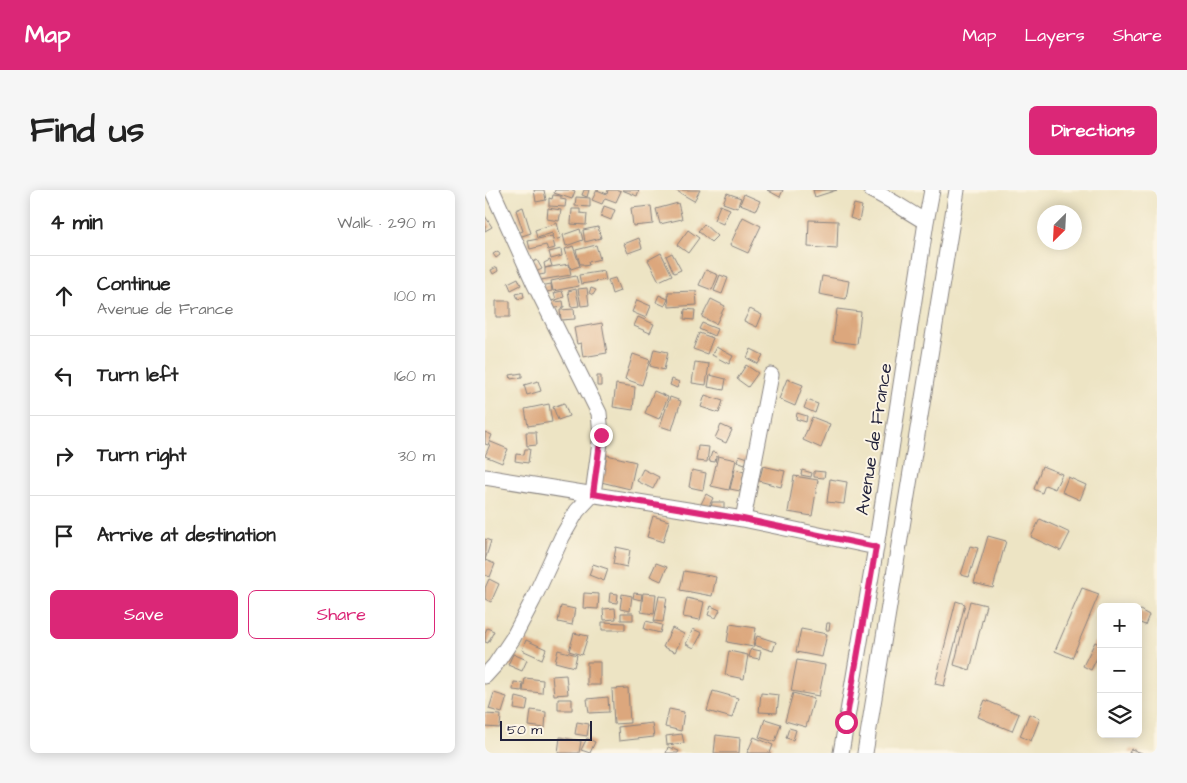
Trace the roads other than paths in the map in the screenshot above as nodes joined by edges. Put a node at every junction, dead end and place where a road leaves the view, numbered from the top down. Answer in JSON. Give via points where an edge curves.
{"nodes":[{"id":1,"x":492,"y":190,"type":"edge"},
{"id":2,"x":871,"y":190,"type":"edge"},
{"id":3,"x":932,"y":190,"type":"edge"},
{"id":4,"x":957,"y":190,"type":"edge"},
{"id":5,"x":926,"y":222,"type":"junction"},
{"id":6,"x":771,"y":375,"type":"dead end"},
{"id":7,"x":485,"y":477,"type":"edge"},
{"id":8,"x":593,"y":494,"type":"junction"},
{"id":9,"x":743,"y":519,"type":"junction"},
{"id":10,"x":876,"y":547,"type":"junction"},
{"id":11,"x":485,"y":676,"type":"edge"},
{"id":12,"x":841,"y":753,"type":"edge"},
{"id":13,"x":865,"y":753,"type":"edge"}],
"edges":[{"from":1,"to":8,"type":"street","via":[[599,413],[601,435]]},
{"from":2,"to":5,"type":"street"},
{"from":3,"to":5,"type":"street","name":"Avenue de France"},
{"from":4,"to":13,"type":"street"},
{"from":5,"to":10,"type":"street","name":"Avenue de France"},
{"from":6,"to":9,"type":"street"},
{"from":7,"to":8,"type":"street"},
{"from":8,"to":9,"type":"street"},
{"from":8,"to":11,"type":"street","via":[[577,511],[513,638]]},
{"from":9,"to":10,"type":"street"},
{"from":10,"to":12,"type":"street","name":"Avenue de France"}]}
